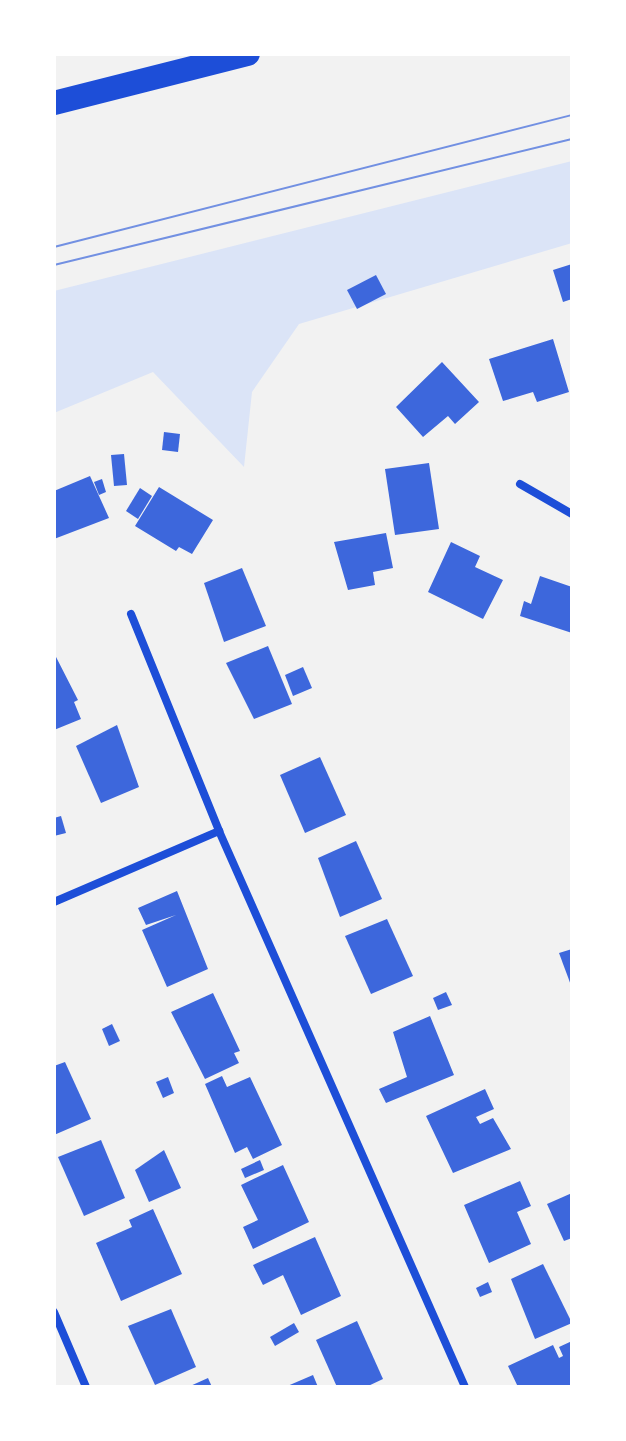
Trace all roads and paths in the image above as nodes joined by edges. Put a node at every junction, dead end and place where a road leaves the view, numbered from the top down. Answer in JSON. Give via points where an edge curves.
{"nodes":[{"id":1,"x":248,"y":54,"type":"edge"},
{"id":2,"x":54,"y":103,"type":"edge"},
{"id":3,"x":520,"y":484,"type":"dead end"},
{"id":4,"x":572,"y":514,"type":"edge"},
{"id":5,"x":131,"y":614,"type":"dead end"},
{"id":6,"x":219,"y":831,"type":"junction"},
{"id":7,"x":54,"y":902,"type":"edge"},
{"id":8,"x":54,"y":1312,"type":"edge"},
{"id":9,"x":86,"y":1387,"type":"edge"},
{"id":10,"x":465,"y":1387,"type":"edge"}],
"edges":[{"from":1,"to":2,"type":"highway"},
{"from":3,"to":4,"type":"street"},
{"from":5,"to":6,"type":"street"},
{"from":6,"to":7,"type":"street"},
{"from":6,"to":10,"type":"street"},
{"from":8,"to":9,"type":"street"}]}
